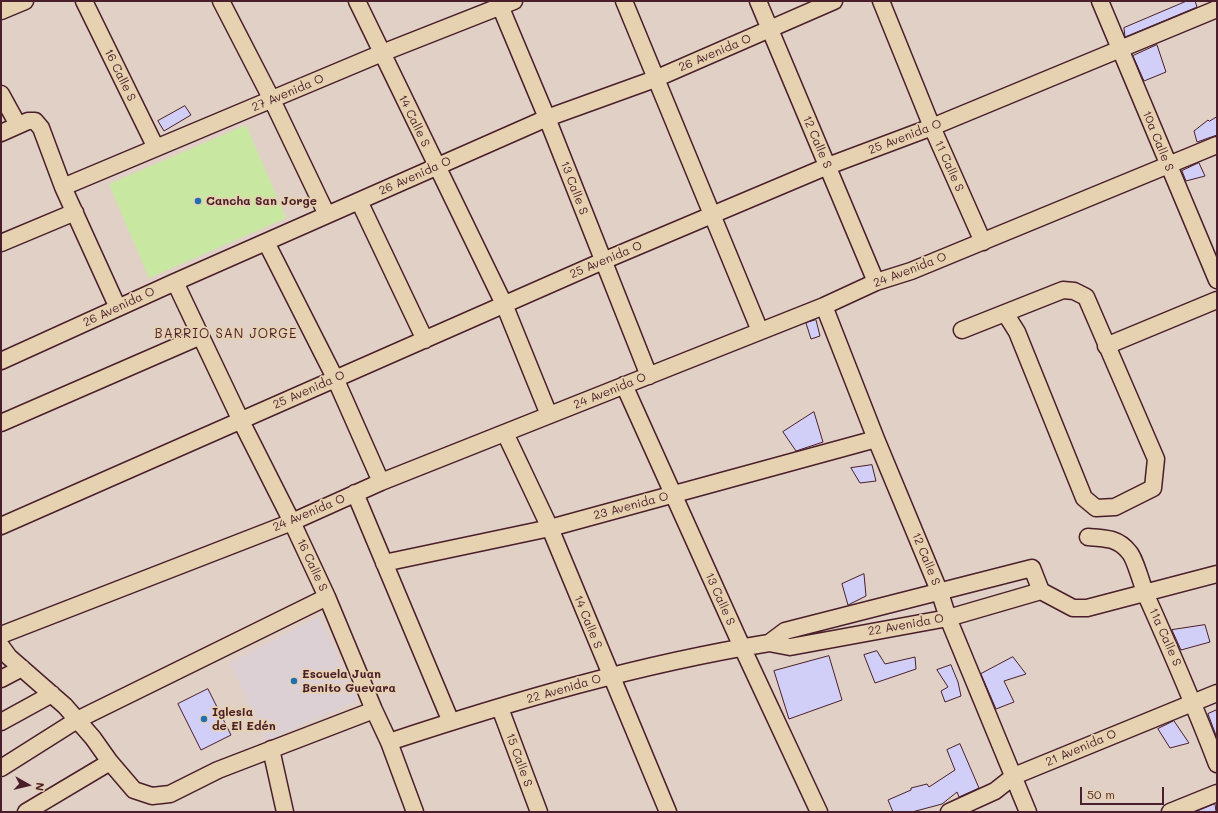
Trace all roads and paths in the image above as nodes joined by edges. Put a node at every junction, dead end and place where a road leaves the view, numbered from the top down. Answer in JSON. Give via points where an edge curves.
{"nodes":[{"id":1,"x":26,"y":1,"type":"edge"},
{"id":2,"x":84,"y":1,"type":"edge"},
{"id":3,"x":221,"y":1,"type":"edge"},
{"id":4,"x":357,"y":1,"type":"edge"},
{"id":5,"x":624,"y":1,"type":"edge"},
{"id":6,"x":758,"y":1,"type":"edge"},
{"id":7,"x":834,"y":1,"type":"edge"},
{"id":8,"x":881,"y":1,"type":"edge"},
{"id":9,"x":1100,"y":1,"type":"edge"},
{"id":10,"x":504,"y":3,"type":"edge"},
{"id":11,"x":1217,"y":9,"type":"edge"},
{"id":12,"x":1,"y":11,"type":"edge"},
{"id":13,"x":770,"y":30,"type":"junction"},
{"id":14,"x":1121,"y":49,"type":"junction"},
{"id":15,"x":382,"y":53,"type":"junction"},
{"id":16,"x":655,"y":78,"type":"junction"},
{"id":17,"x":1,"y":94,"type":"edge"},
{"id":18,"x":272,"y":100,"type":"junction"},
{"id":19,"x":547,"y":118,"type":"junction"},
{"id":20,"x":18,"y":125,"type":"junction"},
{"id":21,"x":932,"y":127,"type":"junction"},
{"id":22,"x":1,"y":133,"type":"edge"},
{"id":23,"x":1217,"y":145,"type":"edge"},
{"id":24,"x":156,"y":148,"type":"junction"},
{"id":25,"x":828,"y":166,"type":"junction"},
{"id":26,"x":1168,"y":166,"type":"junction"},
{"id":27,"x":436,"y":167,"type":"junction"},
{"id":28,"x":63,"y":186,"type":"junction"},
{"id":29,"x":359,"y":201,"type":"junction"},
{"id":30,"x":75,"y":212,"type":"junction"},
{"id":31,"x":327,"y":215,"type":"junction"},
{"id":32,"x":712,"y":216,"type":"junction"},
{"id":33,"x":1,"y":242,"type":"edge"},
{"id":34,"x":266,"y":242,"type":"junction"},
{"id":35,"x":983,"y":242,"type":"junction"},
{"id":36,"x":603,"y":260,"type":"junction"},
{"id":37,"x":1217,"y":280,"type":"edge"},
{"id":38,"x":175,"y":282,"type":"junction"},
{"id":39,"x":876,"y":282,"type":"junction"},
{"id":40,"x":1217,"y":300,"type":"edge"},
{"id":41,"x":504,"y":304,"type":"junction"},
{"id":42,"x":824,"y":306,"type":"junction"},
{"id":43,"x":118,"y":308,"type":"junction"},
{"id":44,"x":1005,"y":313,"type":"junction"},
{"id":45,"x":962,"y":330,"type":"dead end"},
{"id":46,"x":760,"y":331,"type":"junction"},
{"id":47,"x":201,"y":336,"type":"junction"},
{"id":48,"x":425,"y":340,"type":"junction"},
{"id":49,"x":1106,"y":346,"type":"junction"},
{"id":50,"x":1,"y":361,"type":"edge"},
{"id":51,"x":649,"y":376,"type":"junction"},
{"id":52,"x":335,"y":378,"type":"junction"},
{"id":53,"x":624,"y":385,"type":"junction"},
{"id":54,"x":549,"y":415,"type":"junction"},
{"id":55,"x":241,"y":421,"type":"junction"},
{"id":56,"x":1,"y":423,"type":"edge"},
{"id":57,"x":505,"y":433,"type":"junction"},
{"id":58,"x":876,"y":439,"type":"junction"},
{"id":59,"x":381,"y":482,"type":"junction"},
{"id":60,"x":355,"y":493,"type":"junction"},
{"id":61,"x":674,"y":494,"type":"junction"},
{"id":62,"x":292,"y":522,"type":"junction"},
{"id":63,"x":1,"y":526,"type":"edge"},
{"id":64,"x":550,"y":528,"type":"junction"},
{"id":65,"x":1088,"y":536,"type":"dead end"},
{"id":66,"x":384,"y":563,"type":"junction"},
{"id":67,"x":1217,"y":574,"type":"edge"},
{"id":68,"x":1042,"y":591,"type":"junction"},
{"id":69,"x":940,"y":593,"type":"junction"},
{"id":70,"x":1146,"y":593,"type":"junction"},
{"id":71,"x":327,"y":597,"type":"junction"},
{"id":72,"x":892,"y":605,"type":"junction"},
{"id":73,"x":948,"y":618,"type":"junction"},
{"id":74,"x":897,"y":627,"type":"junction"},
{"id":75,"x":1,"y":635,"type":"edge"},
{"id":76,"x":769,"y":643,"type":"junction"},
{"id":77,"x":1,"y":646,"type":"edge"},
{"id":78,"x":742,"y":647,"type":"junction"},
{"id":79,"x":22,"y":668,"type":"junction"},
{"id":80,"x":610,"y":676,"type":"junction"},
{"id":81,"x":1,"y":679,"type":"edge"},
{"id":82,"x":1217,"y":693,"type":"edge"},
{"id":83,"x":52,"y":694,"type":"junction"},
{"id":84,"x":1194,"y":702,"type":"junction"},
{"id":85,"x":500,"y":708,"type":"junction"},
{"id":86,"x":374,"y":710,"type":"junction"},
{"id":87,"x":77,"y":720,"type":"junction"},
{"id":88,"x":1,"y":722,"type":"edge"},
{"id":89,"x":451,"y":722,"type":"junction"},
{"id":90,"x":390,"y":742,"type":"junction"},
{"id":91,"x":271,"y":749,"type":"junction"},
{"id":92,"x":110,"y":762,"type":"junction"},
{"id":93,"x":1217,"y":764,"type":"edge"},
{"id":94,"x":1,"y":768,"type":"edge"},
{"id":95,"x":1014,"y":776,"type":"junction"},
{"id":96,"x":1217,"y":793,"type":"edge"},
{"id":97,"x":26,"y":812,"type":"edge"},
{"id":98,"x":285,"y":812,"type":"edge"},
{"id":99,"x":415,"y":812,"type":"edge"},
{"id":100,"x":539,"y":812,"type":"edge"},
{"id":101,"x":668,"y":812,"type":"edge"},
{"id":102,"x":819,"y":812,"type":"edge"},
{"id":103,"x":948,"y":812,"type":"edge"},
{"id":104,"x":1028,"y":812,"type":"edge"},
{"id":105,"x":1170,"y":812,"type":"edge"}],
"edges":[{"from":1,"to":12,"type":"street"},
{"from":2,"to":24,"type":"street","name":"16 Calle S"},
{"from":3,"to":18,"type":"street"},
{"from":4,"to":15,"type":"street","name":"14 Calle S"},
{"from":5,"to":16,"type":"street"},
{"from":6,"to":13,"type":"street","name":"12 Calle S"},
{"from":7,"to":13,"type":"street","name":"26 Avenida O"},
{"from":8,"to":21,"type":"street","name":"11 Calle S"},
{"from":9,"to":14,"type":"street","name":"10a Calle S"},
{"from":10,"to":15,"type":"street","name":"27 Avenida O"},
{"from":10,"to":19,"type":"street","name":"13 Calle S"},
{"from":11,"to":14,"type":"street","name":"25 Avenida O"},
{"from":13,"to":16,"type":"street","name":"26 Avenida O"},
{"from":13,"to":25,"type":"street","name":"12 Calle S"},
{"from":14,"to":21,"type":"street","name":"25 Avenida O"},
{"from":14,"to":26,"type":"street","name":"10a Calle S"},
{"from":15,"to":18,"type":"street","name":"27 Avenida O"},
{"from":15,"to":27,"type":"street","name":"14 Calle S"},
{"from":16,"to":19,"type":"street","name":"26 Avenida O"},
{"from":16,"to":32,"type":"street"},
{"from":17,"to":20,"type":"street"},
{"from":18,"to":24,"type":"street","name":"27 Avenida O"},
{"from":18,"to":31,"type":"street"},
{"from":19,"to":27,"type":"street","name":"26 Avenida O"},
{"from":19,"to":36,"type":"street","name":"13 Calle S"},
{"from":20,"to":22,"type":"street"},
{"from":20,"to":28,"type":"street","via":[[35,121],[41,128]]},
{"from":21,"to":25,"type":"street","name":"25 Avenida O"},
{"from":21,"to":35,"type":"street","name":"11 Calle S"},
{"from":23,"to":26,"type":"street","name":"24 Avenida O"},
{"from":24,"to":28,"type":"street","name":"27 Avenida O"},
{"from":25,"to":32,"type":"street","name":"25 Avenida O"},
{"from":25,"to":39,"type":"street","name":"12 Calle S"},
{"from":26,"to":35,"type":"street","name":"24 Avenida O"},
{"from":26,"to":37,"type":"street","name":"10a Calle S"},
{"from":27,"to":29,"type":"street","name":"26 Avenida O"},
{"from":27,"to":41,"type":"street","name":"14 Calle S"},
{"from":28,"to":30,"type":"street"},
{"from":29,"to":31,"type":"street","name":"26 Avenida O"},
{"from":29,"to":48,"type":"street"},
{"from":30,"to":33,"type":"street"},
{"from":30,"to":43,"type":"street"},
{"from":31,"to":34,"type":"street","name":"26 Avenida O"},
{"from":32,"to":36,"type":"street","name":"25 Avenida O"},
{"from":32,"to":46,"type":"street"},
{"from":34,"to":38,"type":"street","name":"26 Avenida O"},
{"from":34,"to":52,"type":"street"},
{"from":35,"to":39,"type":"street","name":"24 Avenida O"},
{"from":36,"to":41,"type":"street","name":"25 Avenida O"},
{"from":36,"to":51,"type":"street","name":"13 Calle S"},
{"from":38,"to":43,"type":"street","name":"26 Avenida O"},
{"from":38,"to":47,"type":"street","name":"16 Calle S"},
{"from":39,"to":42,"type":"street","name":"24 Avenida O"},
{"from":40,"to":49,"type":"street"},
{"from":41,"to":48,"type":"street","name":"25 Avenida O"},
{"from":41,"to":54,"type":"street","name":"14 Calle S"},
{"from":42,"to":46,"type":"street","name":"24 Avenida O"},
{"from":42,"to":58,"type":"street","name":"12 Calle S"},
{"from":43,"to":50,"type":"street","name":"26 Avenida O"},
{"from":44,"to":45,"type":"street"},
{"from":44,"to":49,"type":"street","via":[[1063,290],[1074,290],[1086,297]]},
{"from":44,"to":49,"type":"street","via":[[1017,332],[1084,498],[1096,508],[1115,507],[1153,488],[1156,472],[1156,459]]},
{"from":46,"to":51,"type":"street","name":"24 Avenida O"},
{"from":47,"to":55,"type":"street","name":"16 Calle S"},
{"from":47,"to":56,"type":"street"},
{"from":48,"to":52,"type":"street","name":"25 Avenida O"},
{"from":51,"to":53,"type":"street","name":"24 Avenida O"},
{"from":52,"to":55,"type":"street","name":"25 Avenida O"},
{"from":52,"to":59,"type":"street"},
{"from":53,"to":54,"type":"street","name":"24 Avenida O"},
{"from":53,"to":61,"type":"street","name":"13 Calle S"},
{"from":54,"to":57,"type":"street","name":"24 Avenida O"},
{"from":55,"to":62,"type":"street","name":"16 Calle S"},
{"from":55,"to":63,"type":"street","name":"25 Avenida O"},
{"from":57,"to":59,"type":"street","name":"24 Avenida O"},
{"from":57,"to":64,"type":"street","name":"14 Calle S"},
{"from":58,"to":61,"type":"street","name":"23 Avenida O"},
{"from":58,"to":69,"type":"street","name":"12 Calle S"},
{"from":59,"to":60,"type":"street","name":"24 Avenida O"},
{"from":60,"to":62,"type":"street","name":"24 Avenida O"},
{"from":60,"to":66,"type":"street"},
{"from":61,"to":64,"type":"street","name":"23 Avenida O"},
{"from":61,"to":78,"type":"street","name":"13 Calle S"},
{"from":62,"to":71,"type":"street","name":"16 Calle S"},
{"from":62,"to":75,"type":"street","name":"24 Avenida O"},
{"from":64,"to":66,"type":"street","name":"23 Avenida O"},
{"from":64,"to":80,"type":"street","name":"14 Calle S"},
{"from":65,"to":70,"type":"street","name":"11a Calle S","via":[[1111,538],[1121,544],[1131,554]]},
{"from":66,"to":89,"type":"street"},
{"from":67,"to":70,"type":"street"},
{"from":68,"to":69,"type":"street","via":[[1032,568]]},
{"from":68,"to":70,"type":"street","via":[[1073,608],[1087,608]]},
{"from":68,"to":73,"type":"street","name":"22 Avenida O"},
{"from":69,"to":72,"type":"street"},
{"from":69,"to":73,"type":"street","name":"12 Calle S"},
{"from":70,"to":84,"type":"street","name":"11a Calle S"},
{"from":71,"to":86,"type":"street","name":"16 Calle S"},
{"from":71,"to":87,"type":"street"},
{"from":72,"to":74,"type":"street"},
{"from":72,"to":76,"type":"street","via":[[785,631]]},
{"from":73,"to":74,"type":"street","name":"22 Avenida O"},
{"from":73,"to":95,"type":"street","name":"12 Calle S"},
{"from":74,"to":76,"type":"street","name":"22 Avenida O","via":[[790,647]]},
{"from":76,"to":78,"type":"street","name":"22 Avenida O"},
{"from":77,"to":79,"type":"street"},
{"from":78,"to":80,"type":"street","name":"22 Avenida O"},
{"from":78,"to":102,"type":"street","name":"13 Calle S"},
{"from":79,"to":81,"type":"street"},
{"from":79,"to":83,"type":"street"},
{"from":80,"to":85,"type":"street","name":"22 Avenida O"},
{"from":80,"to":101,"type":"street","name":"14 Calle S"},
{"from":82,"to":84,"type":"street","name":"21 Avenida O"},
{"from":83,"to":87,"type":"street"},
{"from":83,"to":88,"type":"street"},
{"from":84,"to":93,"type":"street","name":"11a Calle S"},
{"from":84,"to":95,"type":"street","name":"21 Avenida O"},
{"from":85,"to":89,"type":"street","name":"22 Avenida O"},
{"from":85,"to":100,"type":"street","name":"15 Calle S"},
{"from":86,"to":90,"type":"street","name":"16 Calle S"},
{"from":86,"to":91,"type":"street"},
{"from":87,"to":92,"type":"street"},
{"from":87,"to":94,"type":"street"},
{"from":89,"to":90,"type":"street","name":"22 Avenida O"},
{"from":90,"to":99,"type":"street","name":"16 Calle S"},
{"from":91,"to":92,"type":"street","via":[[218,770],[170,794],[152,796],[134,790]]},
{"from":91,"to":98,"type":"street"},
{"from":92,"to":97,"type":"street"},
{"from":95,"to":103,"type":"street","name":"21 Avenida O","via":[[995,791]]},
{"from":95,"to":104,"type":"street","name":"12 Calle S"},
{"from":96,"to":105,"type":"street"}]}
